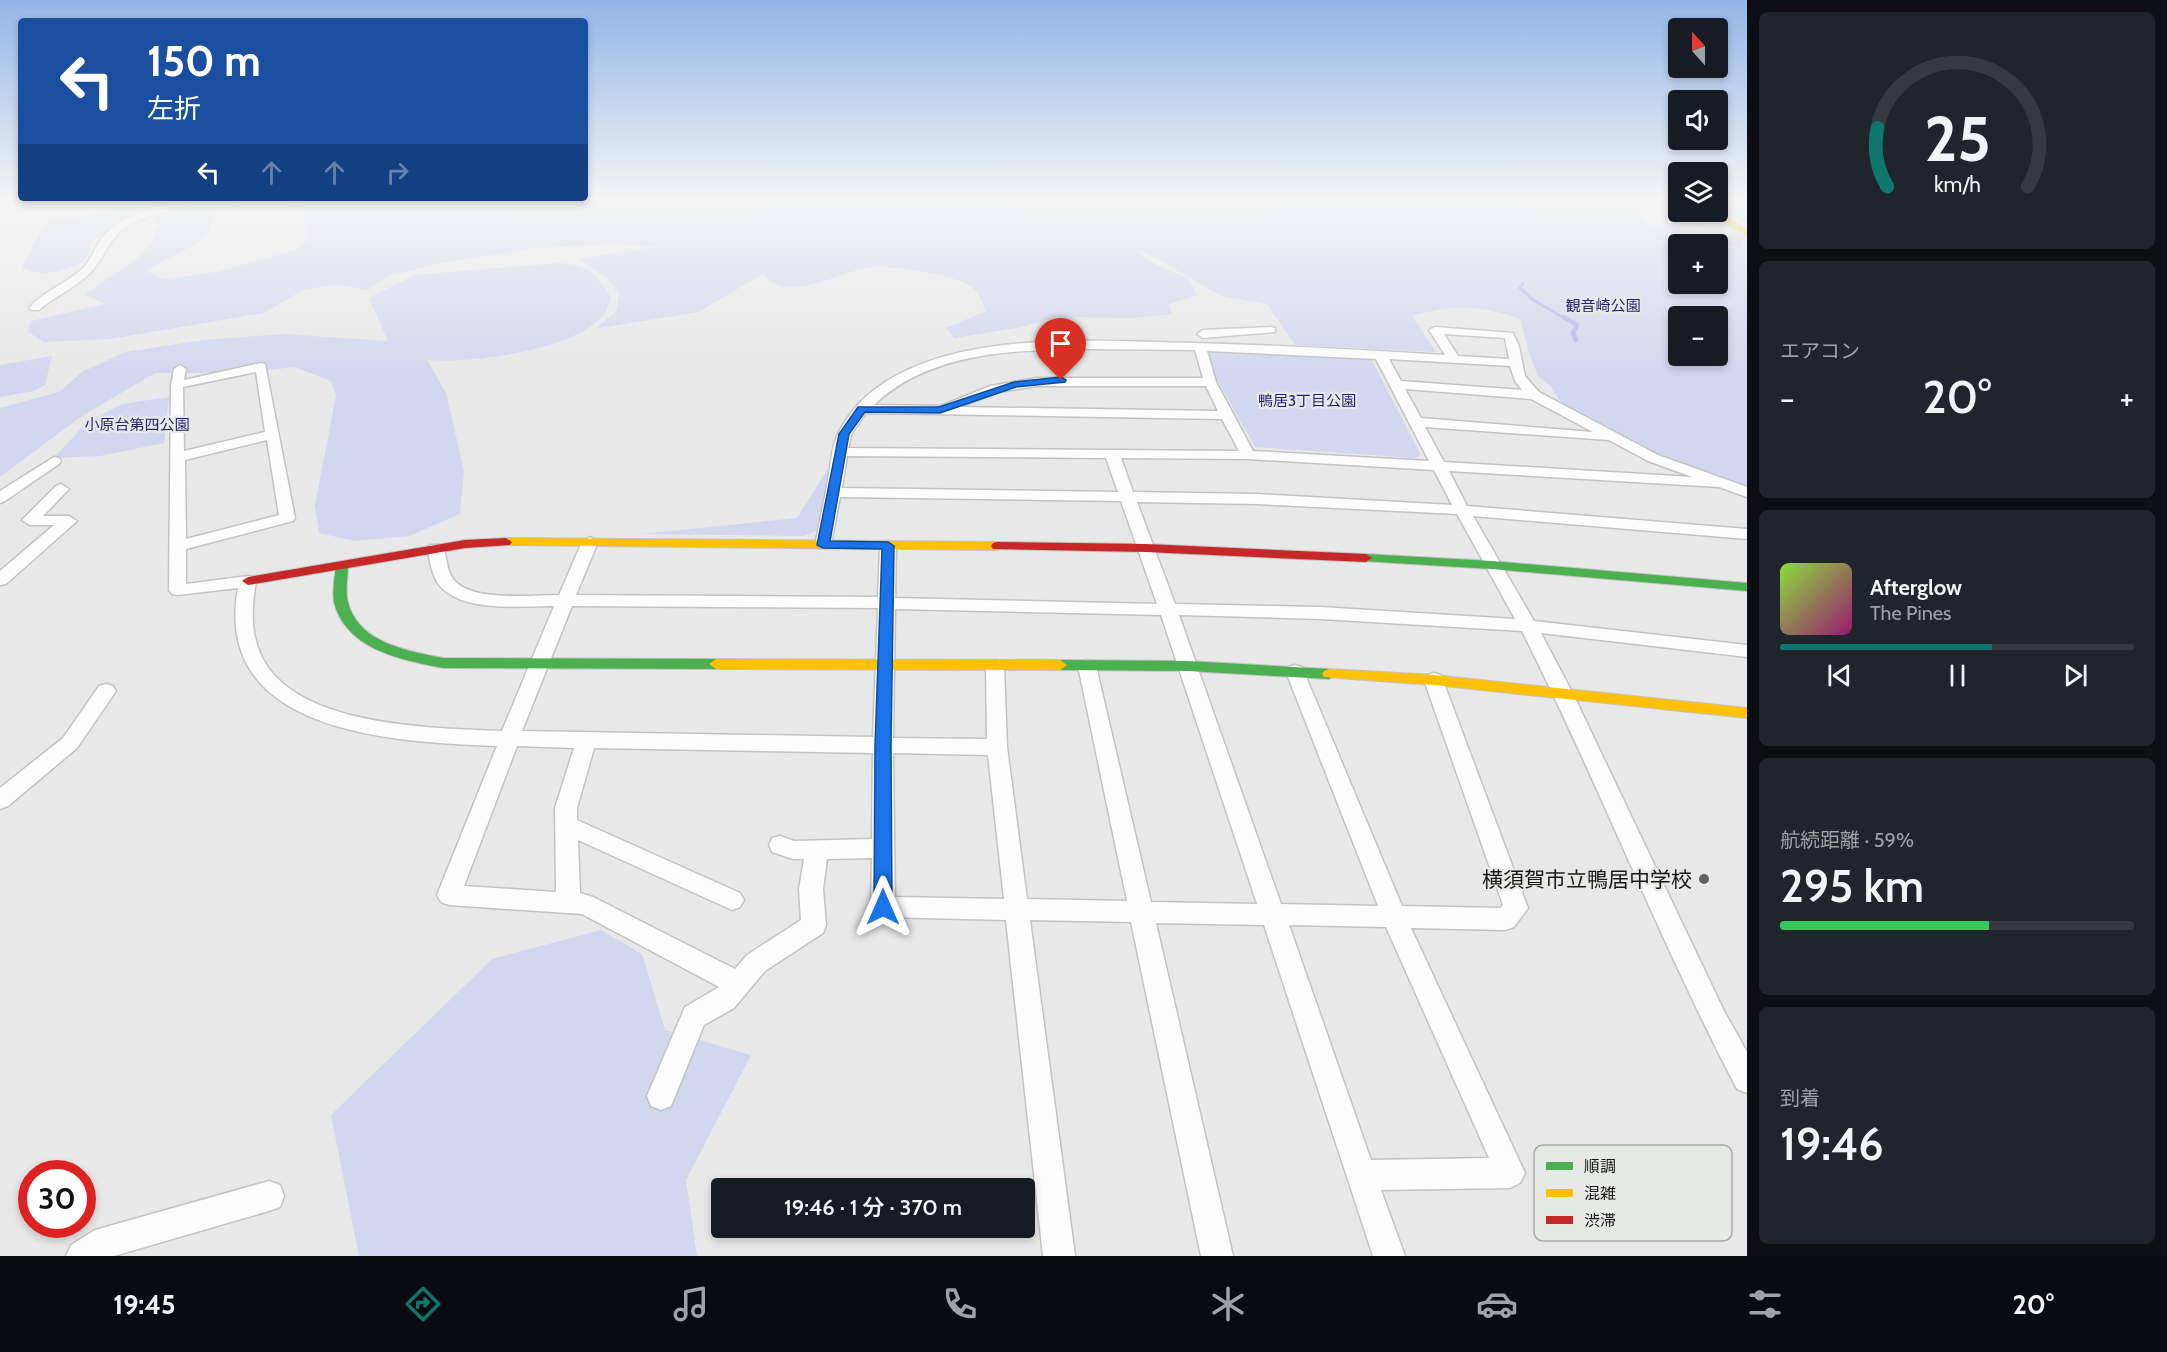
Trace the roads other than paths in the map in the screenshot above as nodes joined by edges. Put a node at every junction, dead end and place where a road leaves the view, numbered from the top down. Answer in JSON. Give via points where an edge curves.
{"nodes":[{"id":1,"x":97,"y":257,"type":"edge"},
{"id":2,"x":35,"y":308,"type":"dead end"},
{"id":3,"x":1271,"y":330,"type":"dead end"},
{"id":4,"x":1204,"y":338,"type":"junction"},
{"id":5,"x":1380,"y":354,"type":"junction"},
{"id":6,"x":1454,"y":359,"type":"junction"},
{"id":7,"x":1515,"y":363,"type":"junction"},
{"id":8,"x":180,"y":369,"type":"dead end"},
{"id":9,"x":1210,"y":382,"type":"junction"},
{"id":10,"x":177,"y":385,"type":"junction"},
{"id":11,"x":1397,"y":385,"type":"junction"},
{"id":12,"x":1534,"y":394,"type":"junction"},
{"id":13,"x":862,"y":409,"type":"junction"},
{"id":14,"x":940,"y":410,"type":"junction"},
{"id":15,"x":1227,"y":415,"type":"junction"},
{"id":16,"x":1417,"y":422,"type":"junction"},
{"id":17,"x":272,"y":435,"type":"junction"},
{"id":18,"x":1613,"y":437,"type":"junction"},
{"id":19,"x":841,"y":452,"type":"junction"},
{"id":20,"x":1112,"y":454,"type":"junction"},
{"id":21,"x":1248,"y":455,"type":"junction"},
{"id":22,"x":179,"y":457,"type":"junction"},
{"id":23,"x":54,"y":461,"type":"dead end"},
{"id":24,"x":1440,"y":465,"type":"junction"},
{"id":25,"x":1718,"y":483,"type":"junction"},
{"id":26,"x":60,"y":489,"type":"dead end"},
{"id":27,"x":833,"y":492,"type":"junction"},
{"id":28,"x":1747,"y":492,"type":"edge"},
{"id":29,"x":1127,"y":495,"type":"junction"},
{"id":30,"x":0,"y":498,"type":"edge"},
{"id":31,"x":1462,"y":510,"type":"junction"},
{"id":32,"x":1747,"y":534,"type":"edge"},
{"id":33,"x":590,"y":542,"type":"junction"},
{"id":34,"x":823,"y":545,"type":"junction"},
{"id":35,"x":177,"y":546,"type":"junction"},
{"id":36,"x":888,"y":546,"type":"junction"},
{"id":37,"x":436,"y":548,"type":"junction"},
{"id":38,"x":1146,"y":548,"type":"junction"},
{"id":39,"x":342,"y":565,"type":"junction"},
{"id":40,"x":1492,"y":565,"type":"junction"},
{"id":41,"x":0,"y":580,"type":"edge"},
{"id":42,"x":248,"y":581,"type":"junction"},
{"id":43,"x":1747,"y":587,"type":"edge"},
{"id":44,"x":567,"y":599,"type":"junction"},
{"id":45,"x":886,"y":603,"type":"junction"},
{"id":46,"x":1167,"y":609,"type":"junction"},
{"id":47,"x":1528,"y":626,"type":"junction"},
{"id":48,"x":1747,"y":651,"type":"edge"},
{"id":49,"x":886,"y":663,"type":"junction"},
{"id":50,"x":538,"y":665,"type":"junction"},
{"id":51,"x":995,"y":666,"type":"junction"},
{"id":52,"x":1087,"y":666,"type":"junction"},
{"id":53,"x":1188,"y":666,"type":"junction"},
{"id":54,"x":1295,"y":672,"type":"junction"},
{"id":55,"x":1434,"y":680,"type":"junction"},
{"id":56,"x":106,"y":691,"type":"dead end"},
{"id":57,"x":1563,"y":694,"type":"junction"},
{"id":58,"x":1747,"y":713,"type":"edge"},
{"id":59,"x":509,"y":738,"type":"junction"},
{"id":60,"x":586,"y":741,"type":"junction"},
{"id":61,"x":883,"y":746,"type":"junction"},
{"id":62,"x":996,"y":747,"type":"junction"},
{"id":63,"x":0,"y":800,"type":"edge"},
{"id":64,"x":567,"y":825,"type":"junction"},
{"id":65,"x":780,"y":845,"type":"dead end"},
{"id":66,"x":883,"y":848,"type":"junction"},
{"id":67,"x":817,"y":849,"type":"junction"},
{"id":68,"x":732,"y":900,"type":"dead end"},
{"id":69,"x":568,"y":903,"type":"junction"},
{"id":70,"x":1015,"y":910,"type":"junction"},
{"id":71,"x":1140,"y":912,"type":"junction"},
{"id":72,"x":1271,"y":914,"type":"junction"},
{"id":73,"x":1394,"y":917,"type":"junction"},
{"id":74,"x":739,"y":984,"type":"junction"},
{"id":75,"x":1747,"y":1079,"type":"edge"},
{"id":76,"x":661,"y":1096,"type":"dead end"},
{"id":77,"x":1361,"y":1175,"type":"junction"},
{"id":78,"x":269,"y":1196,"type":"dead end"},
{"id":79,"x":82,"y":1256,"type":"edge"},
{"id":80,"x":1059,"y":1256,"type":"edge"},
{"id":81,"x":1217,"y":1256,"type":"edge"},
{"id":82,"x":1389,"y":1256,"type":"edge"}],
"edges":[{"from":1,"to":2,"type":"street","via":[[84,273],[48,295]]},
{"from":3,"to":4,"type":"street"},
{"from":4,"to":5,"type":"street"},
{"from":4,"to":9,"type":"street"},
{"from":4,"to":13,"type":"street","via":[[998,349],[930,365],[902,378]]},
{"from":5,"to":6,"type":"street"},
{"from":5,"to":11,"type":"street"},
{"from":6,"to":7,"type":"street"},
{"from":6,"to":7,"type":"street","via":[[1435,330],[1509,335],[1514,343]]},
{"from":7,"to":12,"type":"street","via":[[1520,380]]},
{"from":8,"to":10,"type":"street"},
{"from":9,"to":14,"type":"street","via":[[1037,382],[995,389]]},
{"from":9,"to":15,"type":"street"},
{"from":10,"to":17,"type":"street","via":[[261,368]]},
{"from":10,"to":22,"type":"street"},
{"from":11,"to":12,"type":"street"},
{"from":11,"to":16,"type":"street"},
{"from":12,"to":18,"type":"street"},
{"from":13,"to":14,"type":"street"},
{"from":13,"to":19,"type":"street","via":[[844,434]]},
{"from":14,"to":15,"type":"street"},
{"from":15,"to":21,"type":"street"},
{"from":16,"to":18,"type":"street"},
{"from":16,"to":24,"type":"street"},
{"from":17,"to":22,"type":"street"},
{"from":17,"to":35,"type":"street","via":[[287,518]]},
{"from":18,"to":25,"type":"street","via":[[1653,458]]},
{"from":19,"to":20,"type":"street"},
{"from":19,"to":27,"type":"street"},
{"from":20,"to":21,"type":"street"},
{"from":20,"to":29,"type":"street"},
{"from":21,"to":24,"type":"street"},
{"from":22,"to":35,"type":"street"},
{"from":23,"to":30,"type":"street"},
{"from":24,"to":25,"type":"street"},
{"from":24,"to":31,"type":"street"},
{"from":25,"to":28,"type":"street"},
{"from":26,"to":41,"type":"street","via":[[30,520],[69,520]]},
{"from":27,"to":29,"type":"street"},
{"from":27,"to":34,"type":"street"},
{"from":29,"to":31,"type":"street"},
{"from":29,"to":38,"type":"street"},
{"from":31,"to":32,"type":"street"},
{"from":31,"to":40,"type":"street"},
{"from":33,"to":34,"type":"street"},
{"from":33,"to":37,"type":"street","via":[[499,542]]},
{"from":33,"to":44,"type":"street"},
{"from":34,"to":36,"type":"street"},
{"from":35,"to":42,"type":"street","via":[[178,590]]},
{"from":36,"to":38,"type":"street"},
{"from":36,"to":45,"type":"street"},
{"from":37,"to":39,"type":"street"},
{"from":37,"to":44,"type":"street","via":[[439,572],[461,594],[485,600]]},
{"from":38,"to":40,"type":"street"},
{"from":38,"to":46,"type":"street"},
{"from":39,"to":42,"type":"street"},
{"from":39,"to":50,"type":"street","via":[[341,602],[351,622],[379,644],[404,656],[443,663]]},
{"from":40,"to":43,"type":"street"},
{"from":40,"to":47,"type":"street"},
{"from":42,"to":59,"type":"street","via":[[242,624],[254,663],[270,682],[301,704],[345,723],[390,733]]},
{"from":44,"to":45,"type":"street"},
{"from":44,"to":50,"type":"street"},
{"from":45,"to":46,"type":"street"},
{"from":45,"to":49,"type":"street"},
{"from":46,"to":47,"type":"street","via":[[1321,613]]},
{"from":46,"to":53,"type":"street"},
{"from":47,"to":48,"type":"street"},
{"from":47,"to":57,"type":"street"},
{"from":49,"to":50,"type":"street"},
{"from":49,"to":51,"type":"street"},
{"from":49,"to":61,"type":"street"},
{"from":50,"to":59,"type":"street"},
{"from":51,"to":52,"type":"street"},
{"from":51,"to":62,"type":"street"},
{"from":52,"to":53,"type":"street"},
{"from":52,"to":71,"type":"street"},
{"from":53,"to":54,"type":"street"},
{"from":53,"to":72,"type":"street"},
{"from":54,"to":55,"type":"street"},
{"from":54,"to":73,"type":"street"},
{"from":55,"to":57,"type":"street"},
{"from":55,"to":73,"type":"street","via":[[1516,908],[1505,919]]},
{"from":56,"to":63,"type":"street","via":[[70,743]]},
{"from":57,"to":58,"type":"street"},
{"from":57,"to":75,"type":"street","via":[[1715,1020]]},
{"from":59,"to":60,"type":"street"},
{"from":59,"to":69,"type":"street","via":[[449,895]]},
{"from":60,"to":61,"type":"street"},
{"from":60,"to":64,"type":"street","via":[[566,808]]},
{"from":61,"to":62,"type":"street"},
{"from":61,"to":66,"type":"street"},
{"from":62,"to":70,"type":"street"},
{"from":64,"to":68,"type":"street"},
{"from":64,"to":69,"type":"street"},
{"from":65,"to":67,"type":"street","via":[[793,850]]},
{"from":66,"to":67,"type":"street"},
{"from":66,"to":70,"type":"street","via":[[883,907]]},
{"from":67,"to":74,"type":"street","via":[[810,889],[814,925],[756,963]]},
{"from":69,"to":74,"type":"street","via":[[585,904]]},
{"from":70,"to":71,"type":"street"},
{"from":70,"to":80,"type":"street"},
{"from":71,"to":72,"type":"street"},
{"from":71,"to":81,"type":"street"},
{"from":72,"to":73,"type":"street"},
{"from":72,"to":77,"type":"street"},
{"from":73,"to":77,"type":"street","via":[[1510,1173]]},
{"from":74,"to":76,"type":"street","via":[[725,999],[694,1016]]},
{"from":77,"to":82,"type":"street"},
{"from":78,"to":79,"type":"street","via":[[95,1246]]}]}
